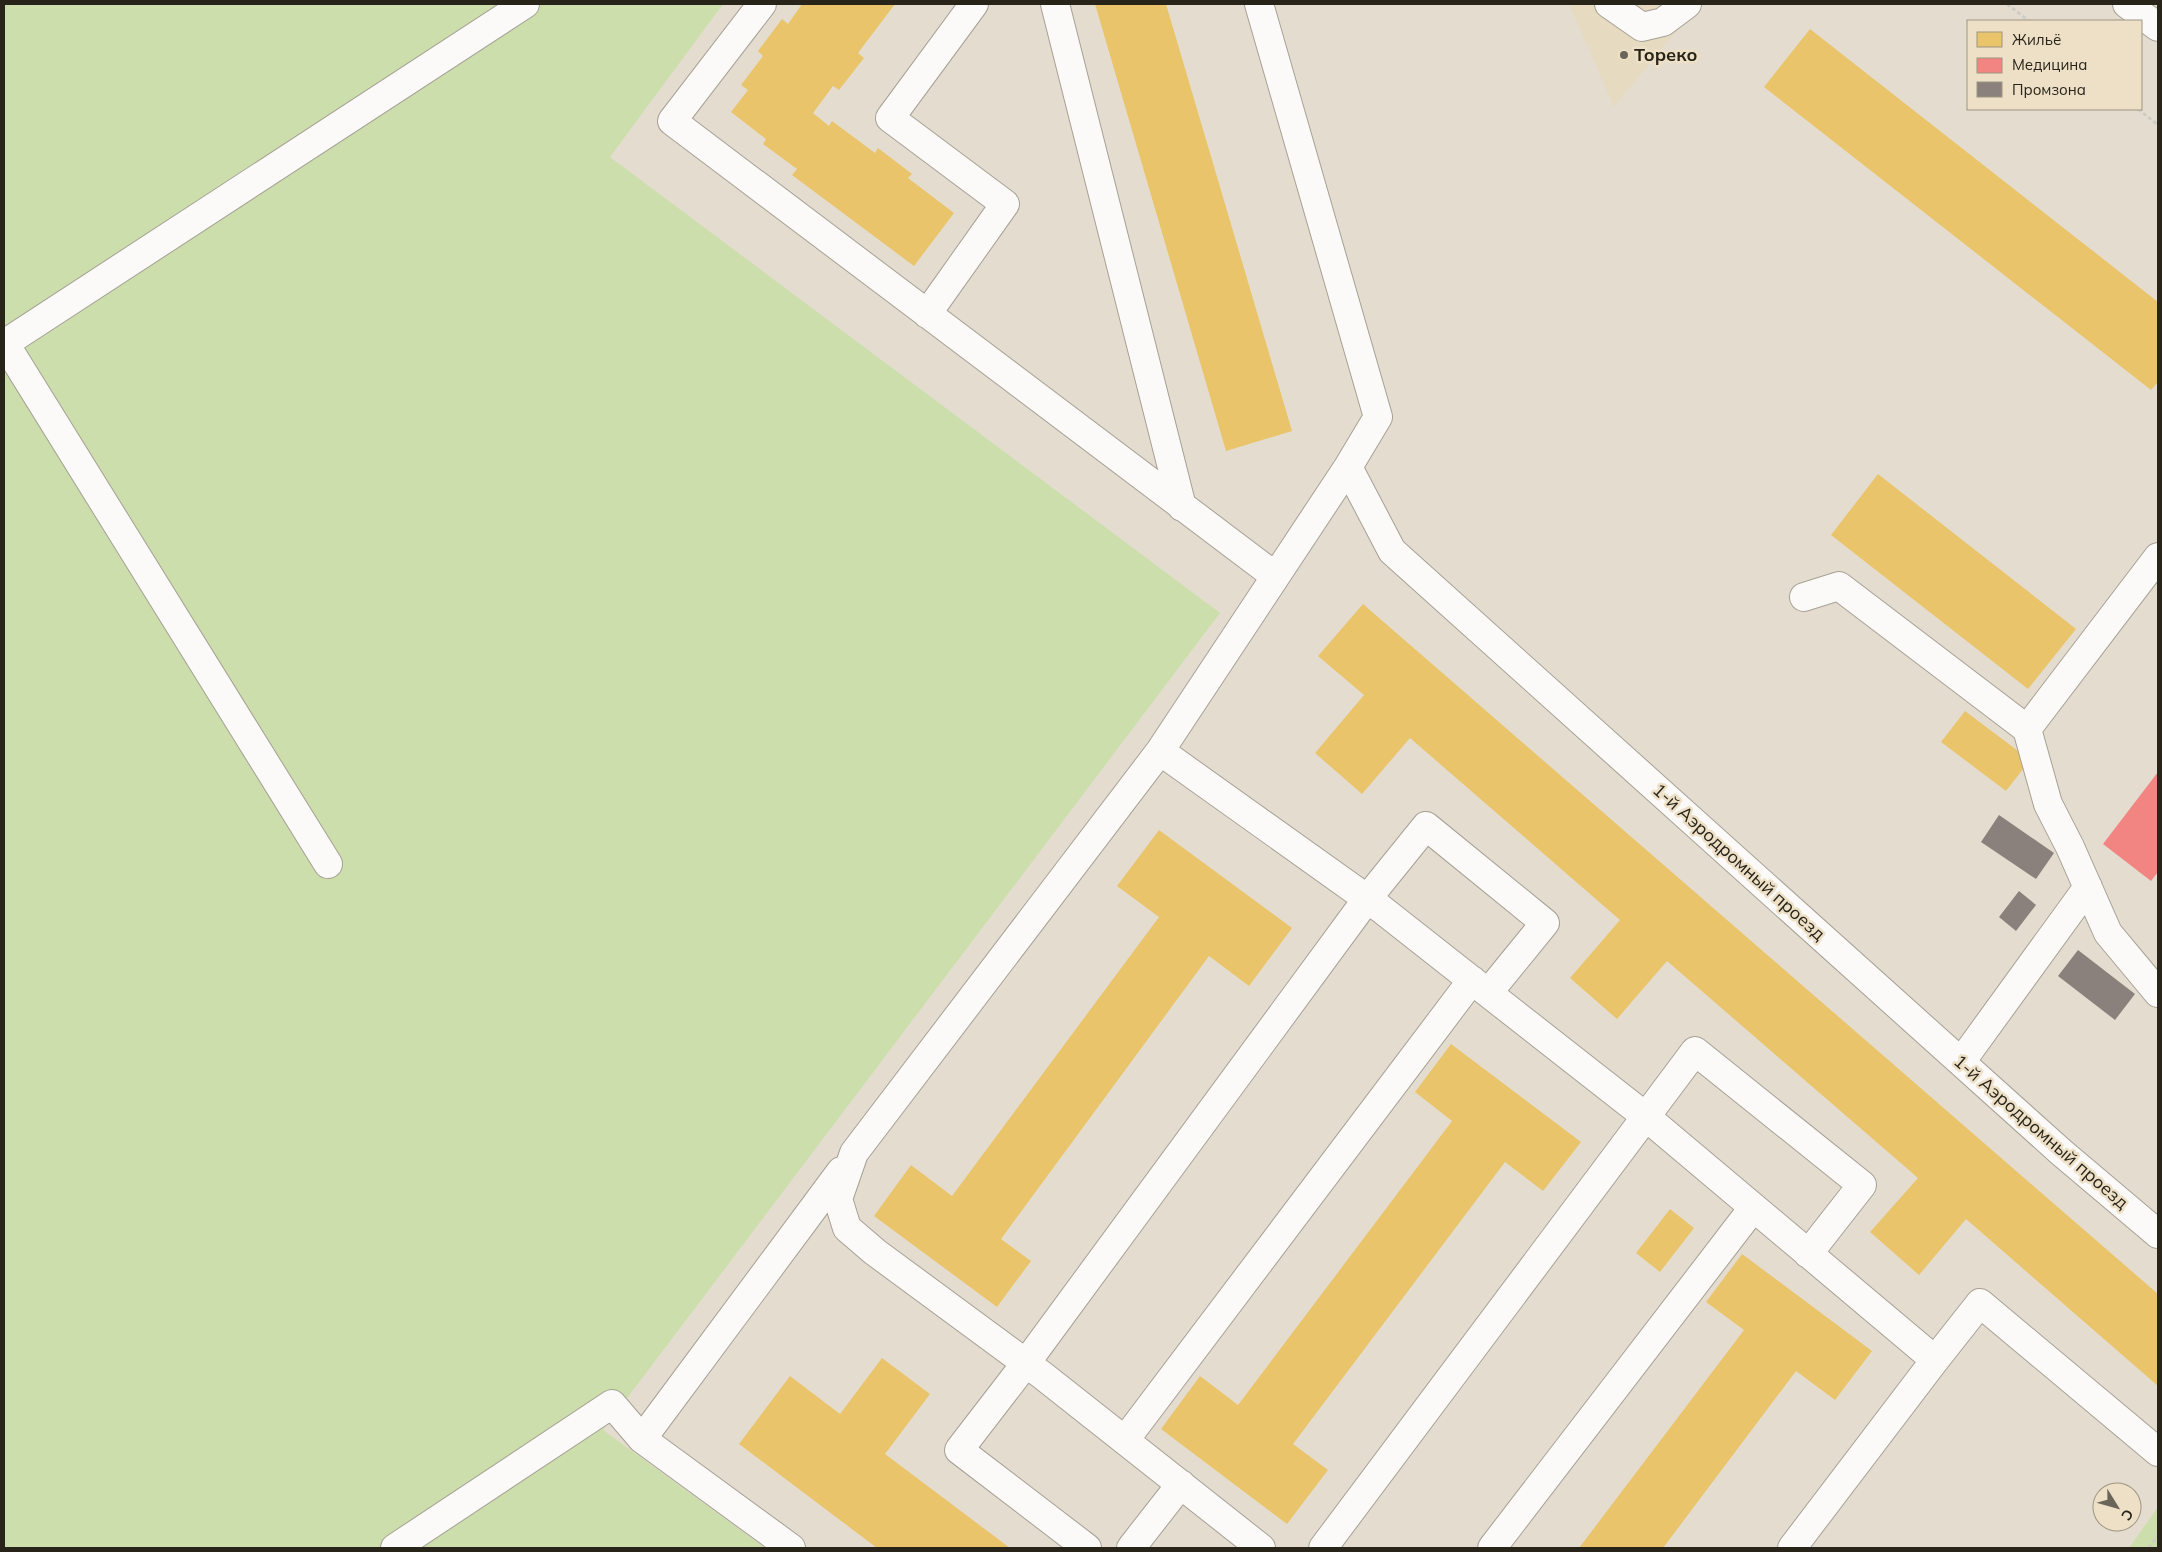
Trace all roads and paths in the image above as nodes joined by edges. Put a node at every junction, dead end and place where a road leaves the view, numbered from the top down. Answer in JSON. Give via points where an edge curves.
{"nodes":[{"id":1,"x":525,"y":4,"type":"edge"},
{"id":2,"x":762,"y":4,"type":"edge"},
{"id":3,"x":974,"y":4,"type":"edge"},
{"id":4,"x":1055,"y":4,"type":"edge"},
{"id":5,"x":1259,"y":4,"type":"edge"},
{"id":6,"x":1609,"y":4,"type":"edge"},
{"id":7,"x":1687,"y":4,"type":"edge"},
{"id":8,"x":2007,"y":4,"type":"edge"},
{"id":9,"x":2127,"y":4,"type":"edge"},
{"id":10,"x":2028,"y":20,"type":"edge"},
{"id":11,"x":2158,"y":27,"type":"edge"},
{"id":12,"x":2139,"y":110,"type":"edge"},
{"id":13,"x":2158,"y":125,"type":"edge"},
{"id":14,"x":927,"y":314,"type":"junction"},
{"id":15,"x":4,"y":343,"type":"edge"},
{"id":16,"x":1348,"y":467,"type":"junction"},
{"id":17,"x":1182,"y":507,"type":"junction"},
{"id":18,"x":2158,"y":557,"type":"edge"},
{"id":19,"x":1275,"y":576,"type":"junction"},
{"id":20,"x":1804,"y":597,"type":"dead end"},
{"id":21,"x":2028,"y":729,"type":"junction"},
{"id":22,"x":1160,"y":751,"type":"junction"},
{"id":23,"x":328,"y":864,"type":"dead end"},
{"id":24,"x":2088,"y":887,"type":"junction"},
{"id":25,"x":1367,"y":899,"type":"junction"},
{"id":26,"x":1480,"y":986,"type":"junction"},
{"id":27,"x":2158,"y":993,"type":"edge"},
{"id":28,"x":1961,"y":1062,"type":"junction"},
{"id":29,"x":1645,"y":1116,"type":"junction"},
{"id":30,"x":854,"y":1153,"type":"junction"},
{"id":31,"x":1753,"y":1208,"type":"junction"},
{"id":32,"x":2158,"y":1234,"type":"edge"},
{"id":33,"x":1808,"y":1254,"type":"junction"},
{"id":34,"x":1935,"y":1360,"type":"junction"},
{"id":35,"x":1026,"y":1363,"type":"junction"},
{"id":36,"x":642,"y":1439,"type":"junction"},
{"id":37,"x":1125,"y":1440,"type":"junction"},
{"id":38,"x":2158,"y":1452,"type":"edge"},
{"id":39,"x":1181,"y":1484,"type":"junction"},
{"id":40,"x":2158,"y":1535,"type":"edge"},
{"id":41,"x":395,"y":1548,"type":"edge"},
{"id":42,"x":791,"y":1548,"type":"edge"},
{"id":43,"x":1086,"y":1548,"type":"edge"},
{"id":44,"x":1131,"y":1548,"type":"edge"},
{"id":45,"x":1261,"y":1548,"type":"edge"},
{"id":46,"x":1323,"y":1548,"type":"edge"},
{"id":47,"x":1492,"y":1548,"type":"edge"},
{"id":48,"x":1792,"y":1548,"type":"edge"},
{"id":49,"x":2149,"y":1548,"type":"edge"}],
"edges":[{"from":1,"to":15,"type":"main road"},
{"from":2,"to":14,"type":"main road","via":[[672,121]]},
{"from":3,"to":14,"type":"main road","via":[[890,118],[1005,204]]},
{"from":4,"to":17,"type":"main road"},
{"from":5,"to":16,"type":"main road","via":[[1378,417]]},
{"from":6,"to":7,"type":"main road","via":[[1642,27],[1662,22]]},
{"from":8,"to":10,"type":"path"},
{"from":9,"to":11,"type":"main road"},
{"from":12,"to":13,"type":"path"},
{"from":14,"to":17,"type":"main road"},
{"from":15,"to":23,"type":"main road"},
{"from":16,"to":19,"type":"main road"},
{"from":16,"to":28,"type":"main road","name":"1-й Аэродромный проезд","via":[[1392,551]]},
{"from":17,"to":19,"type":"main road"},
{"from":18,"to":21,"type":"main road"},
{"from":19,"to":22,"type":"main road"},
{"from":20,"to":21,"type":"main road","via":[[1839,586]]},
{"from":21,"to":24,"type":"main road","via":[[2048,804]]},
{"from":22,"to":25,"type":"main road"},
{"from":22,"to":30,"type":"main road"},
{"from":24,"to":27,"type":"main road","via":[[2108,933]]},
{"from":24,"to":28,"type":"main road"},
{"from":25,"to":26,"type":"main road"},
{"from":25,"to":26,"type":"main road","via":[[1426,826],[1545,924]]},
{"from":25,"to":35,"type":"main road"},
{"from":26,"to":29,"type":"main road"},
{"from":26,"to":37,"type":"main road"},
{"from":28,"to":32,"type":"main road","name":"1-й Аэродромный проезд"},
{"from":29,"to":31,"type":"main road"},
{"from":29,"to":33,"type":"main road","via":[[1695,1051],[1862,1185]]},
{"from":29,"to":46,"type":"main road"},
{"from":30,"to":35,"type":"main road","via":[[838,1199],[847,1228]]},
{"from":30,"to":36,"type":"main road"},
{"from":31,"to":33,"type":"main road"},
{"from":31,"to":47,"type":"main road"},
{"from":33,"to":34,"type":"main road"},
{"from":34,"to":38,"type":"main road","via":[[1980,1302]]},
{"from":34,"to":48,"type":"main road"},
{"from":35,"to":37,"type":"main road"},
{"from":35,"to":43,"type":"main road","via":[[959,1450]]},
{"from":36,"to":41,"type":"main road","via":[[612,1404]]},
{"from":36,"to":42,"type":"main road"},
{"from":37,"to":39,"type":"main road"},
{"from":39,"to":44,"type":"main road"},
{"from":39,"to":45,"type":"main road"},
{"from":40,"to":49,"type":"path"}]}
